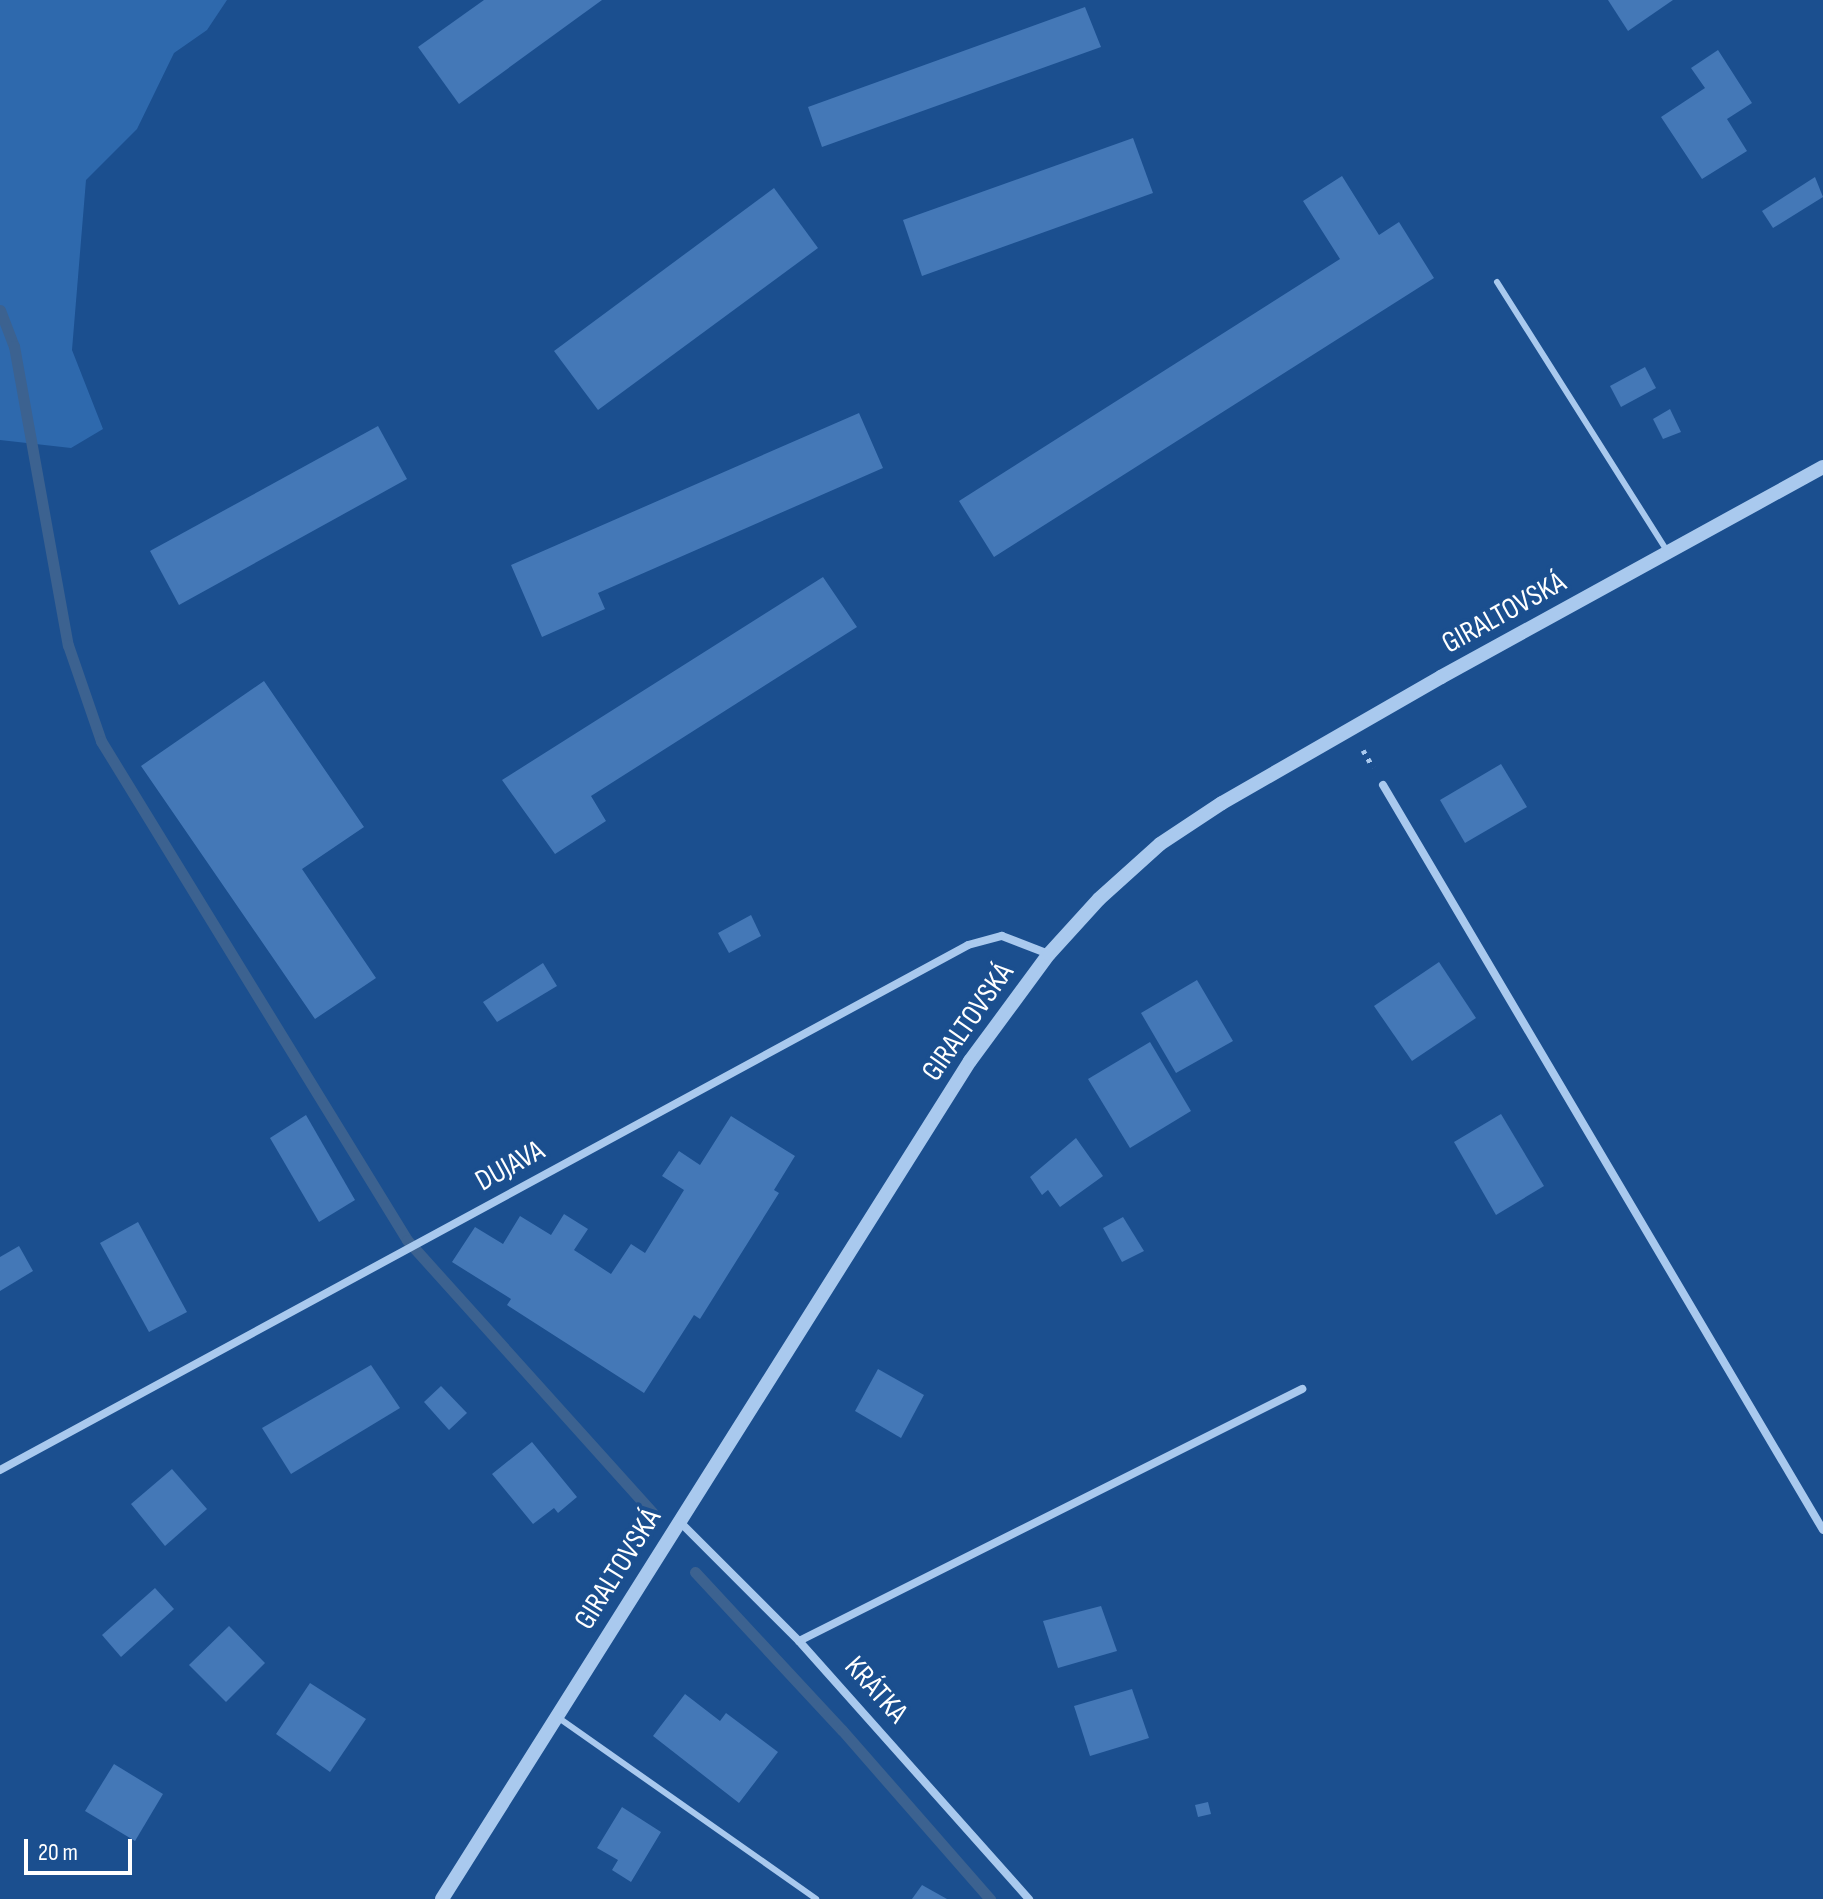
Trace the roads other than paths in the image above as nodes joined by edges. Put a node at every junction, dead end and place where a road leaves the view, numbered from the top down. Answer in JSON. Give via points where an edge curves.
{"nodes":[{"id":1,"x":1497,"y":282,"type":"dead end"},
{"id":2,"x":1823,"y":467,"type":"edge"},
{"id":3,"x":1669,"y":553,"type":"junction"},
{"id":4,"x":1383,"y":785,"type":"dead end"},
{"id":5,"x":1049,"y":954,"type":"junction"},
{"id":6,"x":1302,"y":1389,"type":"dead end"},
{"id":7,"x":0,"y":1470,"type":"edge"},
{"id":8,"x":679,"y":1521,"type":"junction"},
{"id":9,"x":1823,"y":1530,"type":"edge"},
{"id":10,"x":799,"y":1641,"type":"junction"},
{"id":11,"x":556,"y":1716,"type":"junction"},
{"id":12,"x":442,"y":1899,"type":"edge"},
{"id":13,"x":816,"y":1899,"type":"edge"},
{"id":14,"x":1029,"y":1899,"type":"edge"}],
"edges":[{"from":1,"to":3,"type":"lane"},
{"from":2,"to":3,"type":"street","name":"GIRALTOVSKÁ"},
{"from":3,"to":5,"type":"street","name":"GIRALTOVSKÁ","via":[[1193,821],[1129,870]]},
{"from":4,"to":9,"type":"street"},
{"from":5,"to":7,"type":"street","name":"DUJAVA","via":[[1002,936],[968,945]]},
{"from":5,"to":8,"type":"street","name":"GIRALTOVSKÁ","via":[[970,1061]]},
{"from":6,"to":10,"type":"street"},
{"from":8,"to":10,"type":"street","name":"KRÁTKA"},
{"from":8,"to":11,"type":"street","name":"GIRALTOVSKÁ"},
{"from":10,"to":14,"type":"street","name":"KRÁTKA"},
{"from":11,"to":12,"type":"street","name":"GIRALTOVSKÁ"},
{"from":11,"to":13,"type":"lane"}]}
